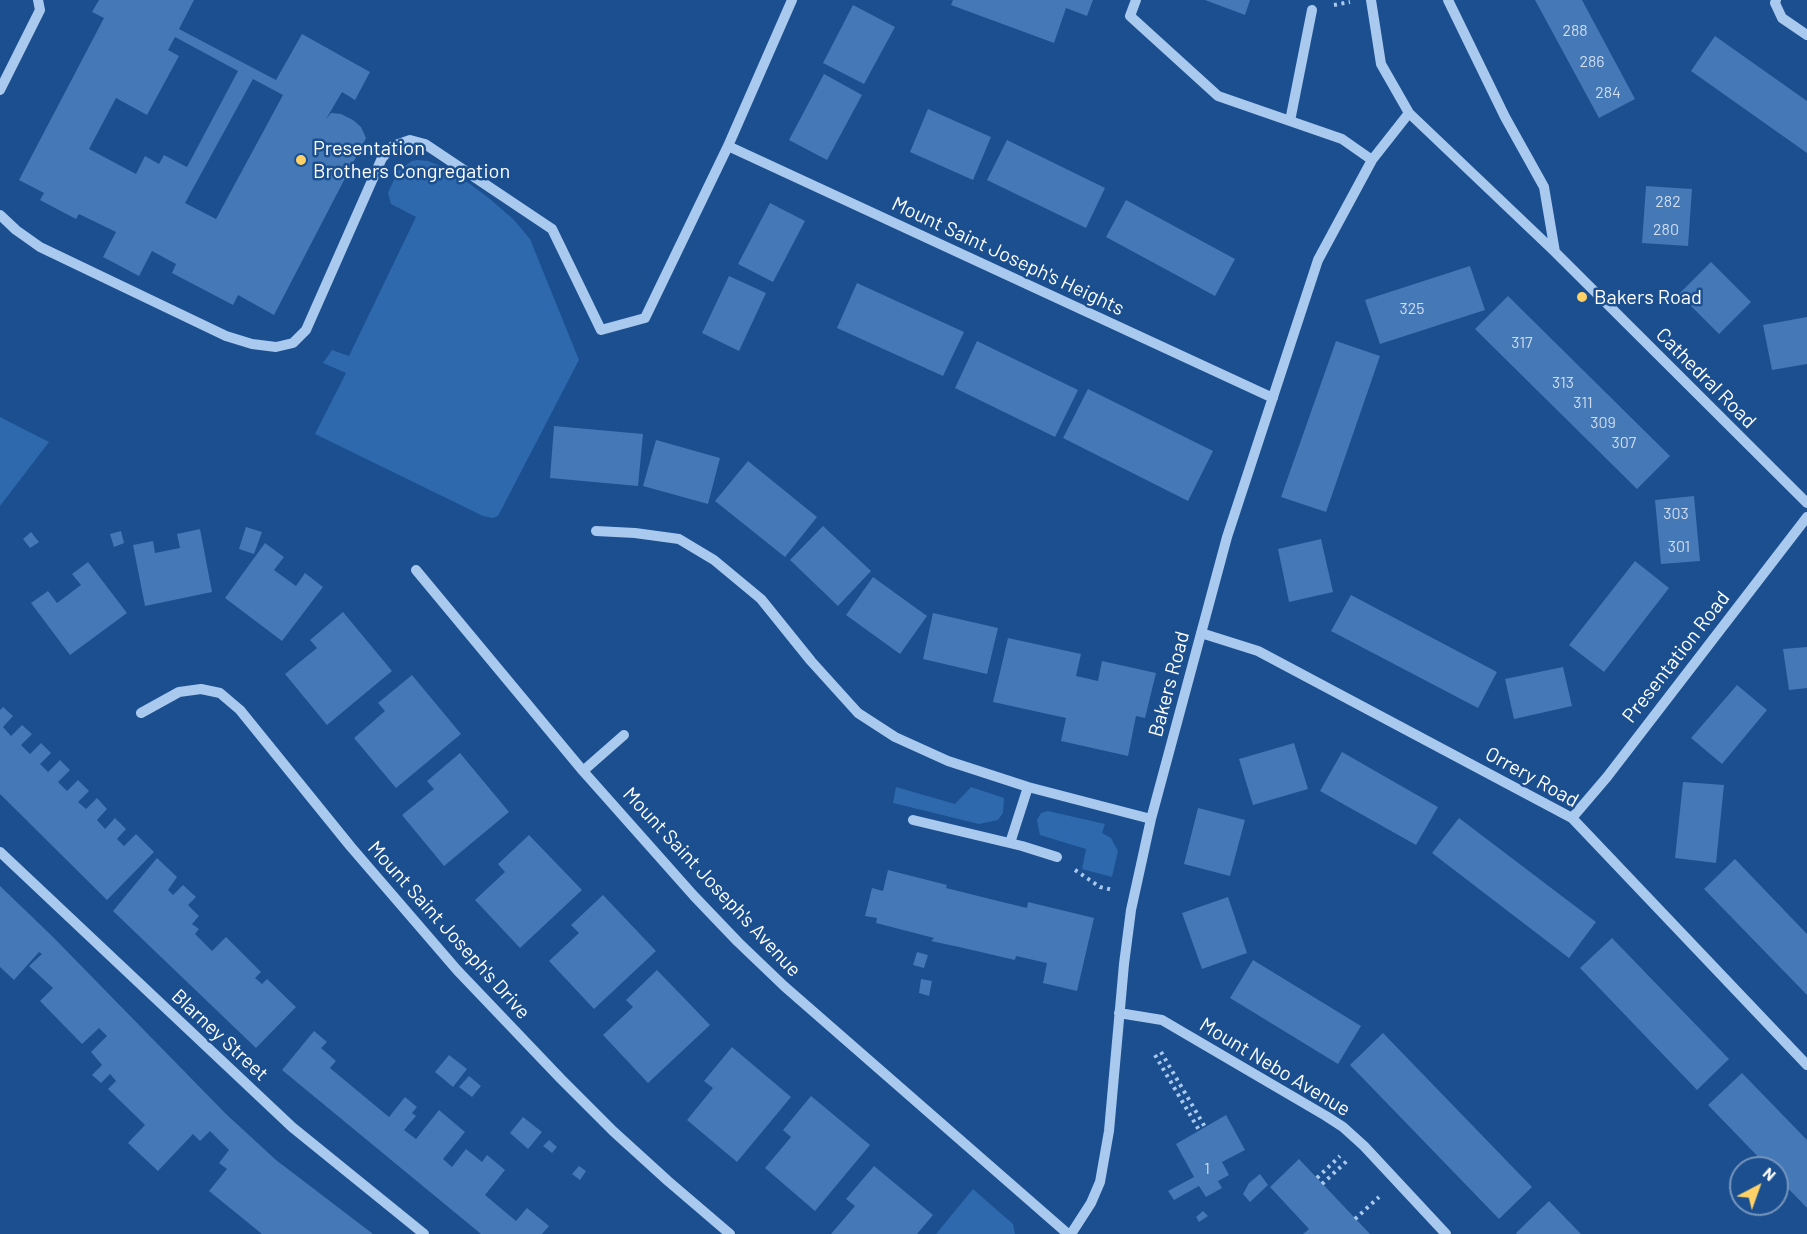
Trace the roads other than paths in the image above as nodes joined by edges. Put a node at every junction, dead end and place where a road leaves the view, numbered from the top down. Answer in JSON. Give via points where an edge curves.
{"nodes":[{"id":1,"x":38,"y":0,"type":"edge"},
{"id":2,"x":792,"y":0,"type":"edge"},
{"id":3,"x":1136,"y":0,"type":"edge"},
{"id":4,"x":1371,"y":0,"type":"edge"},
{"id":5,"x":1448,"y":0,"type":"edge"},
{"id":6,"x":1776,"y":0,"type":"edge"},
{"id":7,"x":1312,"y":10,"type":"dead end"},
{"id":8,"x":1807,"y":35,"type":"edge"},
{"id":9,"x":0,"y":90,"type":"edge"},
{"id":10,"x":1409,"y":113,"type":"junction"},
{"id":11,"x":1290,"y":121,"type":"junction"},
{"id":12,"x":728,"y":146,"type":"junction"},
{"id":13,"x":1372,"y":160,"type":"junction"},
{"id":14,"x":0,"y":215,"type":"edge"},
{"id":15,"x":1555,"y":252,"type":"junction"},
{"id":16,"x":1272,"y":398,"type":"junction"},
{"id":17,"x":1807,"y":503,"type":"edge"},
{"id":18,"x":1807,"y":517,"type":"edge"},
{"id":19,"x":596,"y":531,"type":"dead end"},
{"id":20,"x":416,"y":570,"type":"dead end"},
{"id":21,"x":1201,"y":633,"type":"junction"},
{"id":22,"x":141,"y":713,"type":"dead end"},
{"id":23,"x":624,"y":735,"type":"dead end"},
{"id":24,"x":583,"y":771,"type":"junction"},
{"id":25,"x":1028,"y":787,"type":"junction"},
{"id":26,"x":1572,"y":818,"type":"junction"},
{"id":27,"x":1151,"y":819,"type":"junction"},
{"id":28,"x":913,"y":820,"type":"dead end"},
{"id":29,"x":1010,"y":843,"type":"junction"},
{"id":30,"x":0,"y":852,"type":"edge"},
{"id":31,"x":1057,"y":857,"type":"road end"},
{"id":32,"x":1119,"y":1013,"type":"junction"},
{"id":33,"x":1807,"y":1065,"type":"edge"},
{"id":34,"x":424,"y":1234,"type":"edge"},
{"id":35,"x":730,"y":1234,"type":"edge"},
{"id":36,"x":1069,"y":1234,"type":"edge"},
{"id":37,"x":1446,"y":1234,"type":"edge"}],
"edges":[{"from":1,"to":9,"type":"street","via":[[40,10]]},
{"from":2,"to":12,"type":"street"},
{"from":3,"to":11,"type":"street","via":[[1131,15],[1218,96]]},
{"from":4,"to":10,"type":"street","via":[[1382,64]]},
{"from":5,"to":15,"type":"street","via":[[1544,187]]},
{"from":6,"to":8,"type":"street","via":[[1782,18]]},
{"from":7,"to":11,"type":"street"},
{"from":10,"to":13,"type":"street","name":"Bakers Road"},
{"from":10,"to":15,"type":"street","name":"Cathedral Road"},
{"from":11,"to":13,"type":"street","via":[[1342,139]]},
{"from":12,"to":14,"type":"street","via":[[645,318],[601,330],[552,229],[425,144],[410,140],[393,146],[382,158],[306,330],[293,344],[252,344],[215,332],[40,247]]},
{"from":12,"to":16,"type":"street","name":"Mount Saint Joseph's Heights"},
{"from":13,"to":16,"type":"street","name":"Bakers Road","via":[[1318,260]]},
{"from":15,"to":17,"type":"street","name":"Cathedral Road"},
{"from":16,"to":21,"type":"street","name":"Bakers Road"},
{"from":18,"to":26,"type":"street","name":"Presentation Road"},
{"from":19,"to":25,"type":"street","via":[[679,539],[714,560],[761,599],[840,694],[879,728],[948,761]]},
{"from":20,"to":24,"type":"street","name":"Mount Saint Joseph's Avenue"},
{"from":21,"to":26,"type":"street","name":"Orrery Road","via":[[1258,651]]},
{"from":21,"to":27,"type":"street","name":"Bakers Road"},
{"from":22,"to":35,"type":"street","name":"Mount Saint Joseph's Drive","via":[[178,692],[201,688],[220,693],[240,710],[457,970],[613,1131]]},
{"from":23,"to":24,"type":"street"},
{"from":24,"to":36,"type":"street","name":"Mount Saint Joseph's Avenue","via":[[694,896],[784,986]]},
{"from":25,"to":27,"type":"street"},
{"from":25,"to":29,"type":"street"},
{"from":26,"to":33,"type":"street","name":"Orrery Road"},
{"from":27,"to":32,"type":"street","name":"Bakers Road","via":[[1131,910]]},
{"from":28,"to":29,"type":"street"},
{"from":29,"to":31,"type":"street"},
{"from":30,"to":34,"type":"street","name":"Blarney Street","via":[[292,1127]]},
{"from":32,"to":36,"type":"street","name":"Bakers Road","via":[[1109,1131],[1100,1182],[1091,1203]]},
{"from":32,"to":37,"type":"street","name":"Mount Nebo Avenue","via":[[1162,1020],[1343,1127]]}]}
